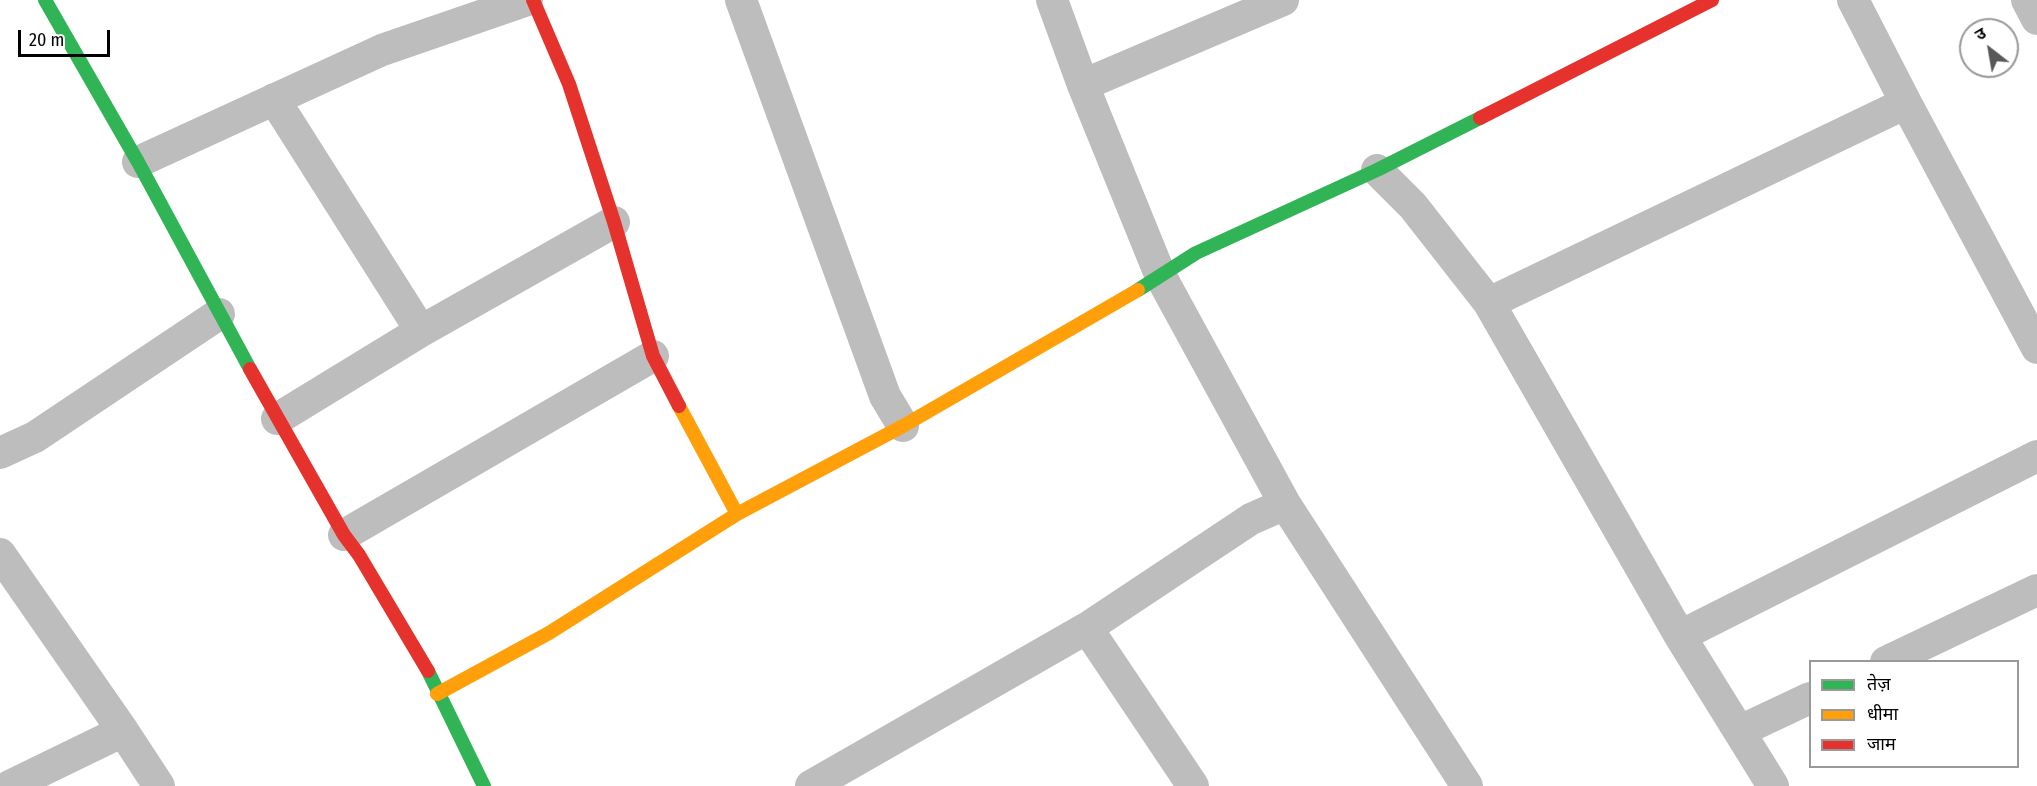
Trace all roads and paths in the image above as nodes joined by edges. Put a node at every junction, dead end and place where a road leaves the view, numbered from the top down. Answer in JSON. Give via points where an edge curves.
{"nodes":[{"id":1,"x":45,"y":0,"type":"edge"},
{"id":2,"x":527,"y":0,"type":"edge"},
{"id":3,"x":533,"y":0,"type":"edge"},
{"id":4,"x":741,"y":0,"type":"edge"},
{"id":5,"x":1052,"y":0,"type":"edge"},
{"id":6,"x":1282,"y":0,"type":"edge"},
{"id":7,"x":1853,"y":0,"type":"edge"},
{"id":8,"x":2027,"y":0,"type":"edge"},
{"id":9,"x":1694,"y":4,"type":"edge"},
{"id":10,"x":2037,"y":19,"type":"edge"},
{"id":11,"x":1083,"y":85,"type":"junction"},
{"id":12,"x":274,"y":99,"type":"junction"},
{"id":13,"x":1906,"y":103,"type":"junction"},
{"id":14,"x":138,"y":162,"type":"junction"},
{"id":15,"x":1377,"y":170,"type":"junction"},
{"id":16,"x":614,"y":222,"type":"junction"},
{"id":17,"x":1161,"y":277,"type":"junction"},
{"id":18,"x":1489,"y":303,"type":"junction"},
{"id":19,"x":219,"y":314,"type":"junction"},
{"id":20,"x":421,"y":331,"type":"junction"},
{"id":21,"x":2037,"y":348,"type":"edge"},
{"id":22,"x":653,"y":356,"type":"junction"},
{"id":23,"x":277,"y":419,"type":"junction"},
{"id":24,"x":903,"y":426,"type":"junction"},
{"id":25,"x":0,"y":453,"type":"edge"},
{"id":26,"x":2037,"y":456,"type":"edge"},
{"id":27,"x":1285,"y":504,"type":"junction"},
{"id":28,"x":737,"y":514,"type":"junction"},
{"id":29,"x":344,"y":535,"type":"junction"},
{"id":30,"x":0,"y":554,"type":"edge"},
{"id":31,"x":2037,"y":590,"type":"edge"},
{"id":32,"x":1087,"y":628,"type":"junction"},
{"id":33,"x":1680,"y":636,"type":"junction"},
{"id":34,"x":1890,"y":660,"type":"edge"},
{"id":35,"x":437,"y":694,"type":"junction"},
{"id":36,"x":1809,"y":698,"type":"edge"},
{"id":37,"x":123,"y":731,"type":"junction"},
{"id":38,"x":1740,"y":731,"type":"junction"},
{"id":39,"x":10,"y":786,"type":"edge"},
{"id":40,"x":159,"y":786,"type":"edge"},
{"id":41,"x":483,"y":786,"type":"edge"},
{"id":42,"x":811,"y":786,"type":"edge"},
{"id":43,"x":1193,"y":786,"type":"edge"},
{"id":44,"x":1467,"y":786,"type":"edge"},
{"id":45,"x":1773,"y":786,"type":"edge"}],
"edges":[{"from":1,"to":14,"type":"street"},
{"from":2,"to":12,"type":"street","via":[[382,50]]},
{"from":3,"to":16,"type":"street","via":[[569,84]]},
{"from":4,"to":24,"type":"street","via":[[885,396]]},
{"from":5,"to":11,"type":"street"},
{"from":6,"to":11,"type":"street"},
{"from":7,"to":13,"type":"street"},
{"from":8,"to":10,"type":"street"},
{"from":9,"to":15,"type":"street"},
{"from":11,"to":17,"type":"street"},
{"from":12,"to":14,"type":"street"},
{"from":12,"to":20,"type":"street"},
{"from":13,"to":18,"type":"street"},
{"from":13,"to":21,"type":"street"},
{"from":14,"to":19,"type":"street"},
{"from":15,"to":17,"type":"street","via":[[1196,253]]},
{"from":15,"to":18,"type":"street","via":[[1413,206]]},
{"from":16,"to":20,"type":"street"},
{"from":16,"to":22,"type":"street"},
{"from":17,"to":24,"type":"street"},
{"from":17,"to":27,"type":"street"},
{"from":18,"to":33,"type":"street"},
{"from":19,"to":23,"type":"street"},
{"from":19,"to":25,"type":"street","via":[[35,437]]},
{"from":20,"to":23,"type":"street"},
{"from":22,"to":28,"type":"street"},
{"from":22,"to":29,"type":"street"},
{"from":23,"to":29,"type":"street"},
{"from":24,"to":28,"type":"street"},
{"from":26,"to":33,"type":"street"},
{"from":27,"to":32,"type":"street","via":[[1251,519]]},
{"from":27,"to":44,"type":"street"},
{"from":28,"to":35,"type":"street","via":[[549,633]]},
{"from":29,"to":35,"type":"street","via":[[423,661]]},
{"from":30,"to":37,"type":"street"},
{"from":31,"to":34,"type":"street"},
{"from":32,"to":42,"type":"street"},
{"from":32,"to":43,"type":"street"},
{"from":33,"to":38,"type":"street"},
{"from":35,"to":41,"type":"street"},
{"from":36,"to":38,"type":"street"},
{"from":37,"to":39,"type":"street"},
{"from":37,"to":40,"type":"street"},
{"from":38,"to":45,"type":"street"}]}
